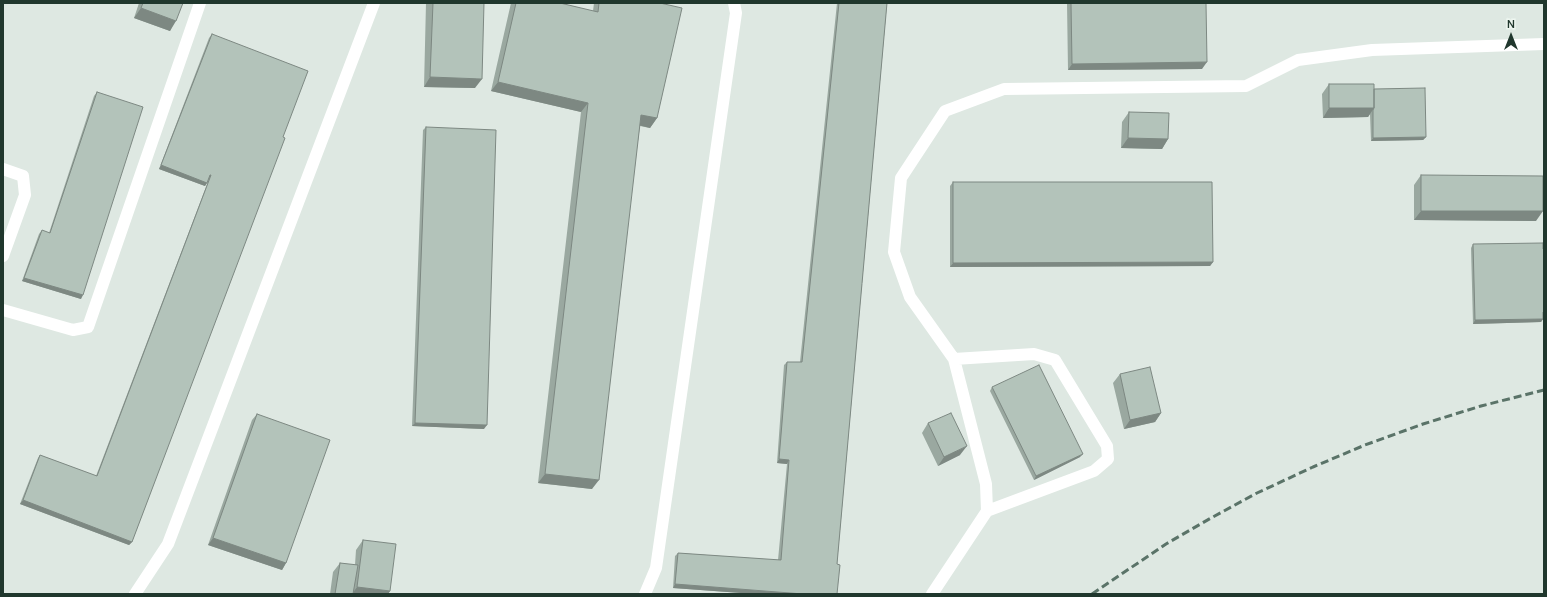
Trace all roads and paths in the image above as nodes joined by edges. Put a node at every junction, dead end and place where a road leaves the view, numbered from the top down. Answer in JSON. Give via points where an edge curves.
{"nodes":[{"id":1,"x":200,"y":3,"type":"edge"},
{"id":2,"x":374,"y":3,"type":"edge"},
{"id":3,"x":734,"y":3,"type":"edge"},
{"id":4,"x":1544,"y":44,"type":"edge"},
{"id":5,"x":3,"y":169,"type":"edge"},
{"id":6,"x":3,"y":256,"type":"edge"},
{"id":7,"x":3,"y":310,"type":"edge"},
{"id":8,"x":954,"y":359,"type":"junction"},
{"id":9,"x":987,"y":511,"type":"junction"},
{"id":10,"x":135,"y":594,"type":"edge"},
{"id":11,"x":645,"y":594,"type":"edge"},
{"id":12,"x":932,"y":594,"type":"edge"}],
"edges":[{"from":1,"to":7,"type":"lane","via":[[88,326],[73,330]]},
{"from":2,"to":10,"type":"lane","via":[[168,544]]},
{"from":3,"to":11,"type":"lane","via":[[736,13],[656,568]]},
{"from":4,"to":8,"type":"lane","via":[[1372,50],[1298,60],[1246,86],[1004,89],[945,111],[901,178],[894,252],[910,297]]},
{"from":5,"to":6,"type":"lane","via":[[23,176],[25,194]]},
{"from":8,"to":9,"type":"lane","via":[[986,484]]},
{"from":8,"to":9,"type":"lane","via":[[1034,354],[1055,360],[1107,446],[1108,459],[1094,471]]},
{"from":9,"to":12,"type":"lane"}]}
